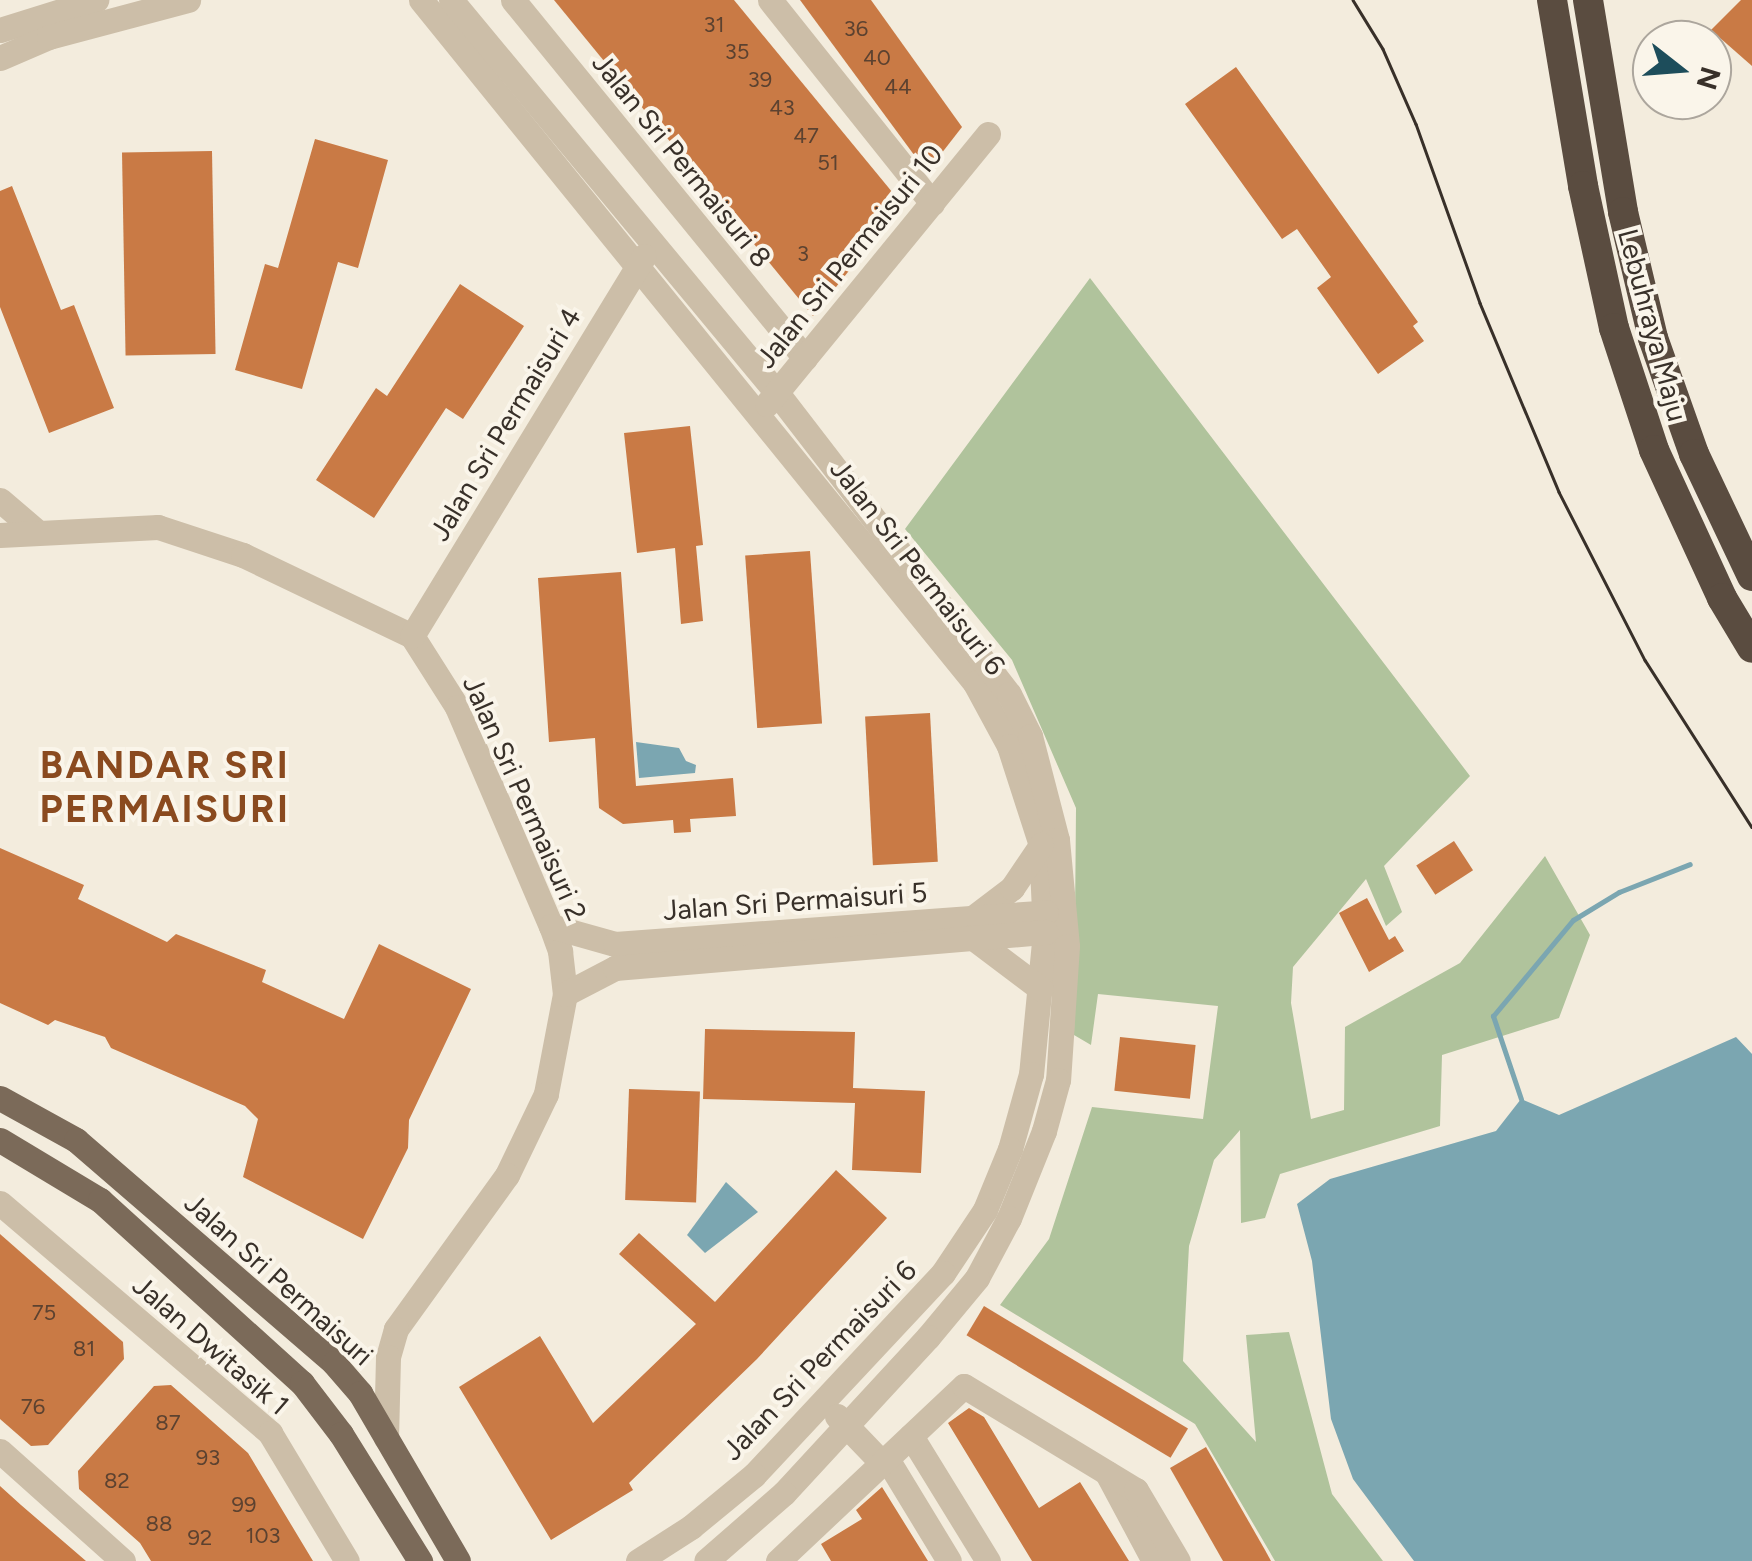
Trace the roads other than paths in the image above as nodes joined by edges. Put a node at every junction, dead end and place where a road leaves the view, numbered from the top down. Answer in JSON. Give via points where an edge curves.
{"nodes":[{"id":1,"x":96,"y":0,"type":"edge"},
{"id":2,"x":188,"y":0,"type":"edge"},
{"id":3,"x":451,"y":0,"type":"edge"},
{"id":4,"x":513,"y":0,"type":"edge"},
{"id":5,"x":770,"y":0,"type":"edge"},
{"id":6,"x":1552,"y":0,"type":"edge"},
{"id":7,"x":1588,"y":0,"type":"edge"},
{"id":8,"x":421,"y":3,"type":"edge"},
{"id":9,"x":0,"y":30,"type":"edge"},
{"id":10,"x":0,"y":58,"type":"edge"},
{"id":11,"x":988,"y":134,"type":"dead end"},
{"id":12,"x":932,"y":203,"type":"junction"},
{"id":13,"x":651,"y":244,"type":"junction"},
{"id":14,"x":636,"y":268,"type":"junction"},
{"id":15,"x":610,"y":308,"type":"junction"},
{"id":16,"x":670,"y":312,"type":"junction"},
{"id":17,"x":805,"y":358,"type":"junction"},
{"id":18,"x":776,"y":393,"type":"junction"},
{"id":19,"x":758,"y":416,"type":"junction"},
{"id":20,"x":0,"y":500,"type":"edge"},
{"id":21,"x":34,"y":529,"type":"junction"},
{"id":22,"x":0,"y":534,"type":"edge"},
{"id":23,"x":1752,"y":576,"type":"edge"},
{"id":24,"x":412,"y":636,"type":"junction"},
{"id":25,"x":1752,"y":648,"type":"edge"},
{"id":26,"x":1040,"y":845,"type":"junction"},
{"id":27,"x":551,"y":926,"type":"junction"},
{"id":28,"x":973,"y":927,"type":"junction"},
{"id":29,"x":1054,"y":928,"type":"junction"},
{"id":30,"x":1041,"y":989,"type":"junction"},
{"id":31,"x":565,"y":994,"type":"junction"},
{"id":32,"x":0,"y":1098,"type":"edge"},
{"id":33,"x":0,"y":1140,"type":"edge"},
{"id":34,"x":0,"y":1203,"type":"edge"},
{"id":35,"x":823,"y":1403,"type":"junction"},
{"id":36,"x":800,"y":1427,"type":"junction"},
{"id":37,"x":911,"y":1436,"type":"junction"},
{"id":38,"x":386,"y":1438,"type":"junction"},
{"id":39,"x":871,"y":1448,"type":"junction"},
{"id":40,"x":0,"y":1452,"type":"edge"},
{"id":41,"x":842,"y":1468,"type":"junction"},
{"id":42,"x":1107,"y":1472,"type":"junction"},
{"id":43,"x":784,"y":1558,"type":"edge"},
{"id":44,"x":123,"y":1561,"type":"edge"},
{"id":45,"x":347,"y":1561,"type":"edge"},
{"id":46,"x":420,"y":1561,"type":"edge"},
{"id":47,"x":458,"y":1561,"type":"edge"},
{"id":48,"x":638,"y":1561,"type":"edge"},
{"id":49,"x":706,"y":1561,"type":"edge"},
{"id":50,"x":949,"y":1561,"type":"edge"},
{"id":51,"x":988,"y":1561,"type":"edge"},
{"id":52,"x":1154,"y":1561,"type":"edge"},
{"id":53,"x":1178,"y":1561,"type":"edge"}],
"edges":[{"from":1,"to":9,"type":"street"},
{"from":2,"to":10,"type":"street"},
{"from":3,"to":13,"type":"street","name":"Jalan Sri Permaisuri 6"},
{"from":4,"to":17,"type":"street","name":"Jalan Sri Permaisuri 8"},
{"from":5,"to":12,"type":"street"},
{"from":6,"to":25,"type":"highway","name":"Lebuhraya Maju","via":[[1582,186],[1614,328],[1654,450]]},
{"from":7,"to":23,"type":"highway","name":"Lebuhraya Maju","via":[[1623,212],[1653,338],[1694,454]]},
{"from":8,"to":14,"type":"street","name":"Jalan Sri Permaisuri 6"},
{"from":11,"to":12,"type":"street","name":"Jalan Sri Permaisuri 10"},
{"from":12,"to":17,"type":"street","name":"Jalan Sri Permaisuri 10"},
{"from":13,"to":14,"type":"street","name":"Jalan Sri Permaisuri 4"},
{"from":13,"to":18,"type":"street","name":"Jalan Sri Permaisuri 6"},
{"from":14,"to":15,"type":"street","name":"Jalan Sri Permaisuri 4"},
{"from":14,"to":16,"type":"street","name":"Jalan Sri Permaisuri 6"},
{"from":15,"to":16,"type":"street"},
{"from":15,"to":24,"type":"street","name":"Jalan Sri Permaisuri 4"},
{"from":16,"to":19,"type":"street","name":"Jalan Sri Permaisuri 6"},
{"from":17,"to":18,"type":"street","name":"Jalan Sri Permaisuri 10"},
{"from":18,"to":19,"type":"street","name":"Jalan Sri Permaisuri 10"},
{"from":18,"to":29,"type":"street","name":"Jalan Sri Permaisuri 6","via":[[1009,694],[1045,780],[1065,894]]},
{"from":19,"to":26,"type":"street","name":"Jalan Sri Permaisuri 6","via":[[974,683],[1009,746]]},
{"from":20,"to":21,"type":"street"},
{"from":21,"to":22,"type":"street"},
{"from":21,"to":24,"type":"street","via":[[158,527],[243,555]]},
{"from":24,"to":27,"type":"street","name":"Jalan Sri Permaisuri 2","via":[[457,707]]},
{"from":26,"to":28,"type":"street","via":[[1012,888]]},
{"from":26,"to":29,"type":"street","name":"Jalan Sri Permaisuri 6"},
{"from":27,"to":28,"type":"street","name":"Jalan Sri Permaisuri 5","via":[[615,944]]},
{"from":27,"to":31,"type":"street","name":"Jalan Sri Permaisuri 2"},
{"from":28,"to":29,"type":"street","name":"Jalan Sri Permaisuri 5"},
{"from":28,"to":30,"type":"street"},
{"from":28,"to":31,"type":"street","name":"Jalan Sri Permaisuri 5","via":[[614,968]]},
{"from":29,"to":30,"type":"street","name":"Jalan Sri Permaisuri 6"},
{"from":29,"to":39,"type":"street","name":"Jalan Sri Permaisuri 6","via":[[1058,1080],[1044,1131],[1009,1218]]},
{"from":30,"to":35,"type":"street","name":"Jalan Sri Permaisuri 6","via":[[1031,1074],[984,1210],[942,1273]]},
{"from":31,"to":38,"type":"street","name":"Jalan Sri Permaisuri 2","via":[[546,1094],[507,1175],[396,1329],[388,1357]]},
{"from":32,"to":38,"type":"main road","name":"Jalan Sri Permaisuri","via":[[76,1140],[334,1363]]},
{"from":33,"to":46,"type":"main road","via":[[100,1200],[302,1383]]},
{"from":34,"to":45,"type":"street","name":"Jalan Dwitasik 1","via":[[270,1432]]},
{"from":35,"to":36,"type":"street","name":"Jalan Sri Permaisuri 6"},
{"from":35,"to":39,"type":"street"},
{"from":36,"to":41,"type":"street"},
{"from":36,"to":48,"type":"street","name":"Jalan Sri Permaisuri 6","via":[[754,1475]]},
{"from":37,"to":39,"type":"street"},
{"from":37,"to":42,"type":"street","via":[[964,1386]]},
{"from":37,"to":51,"type":"street"},
{"from":38,"to":47,"type":"main road","name":"Jalan Sri Permaisuri"},
{"from":39,"to":41,"type":"street","name":"Jalan Sri Permaisuri 6"},
{"from":39,"to":41,"type":"street"},
{"from":39,"to":50,"type":"street"},
{"from":40,"to":44,"type":"street"},
{"from":41,"to":43,"type":"street"},
{"from":41,"to":49,"type":"street","name":"Jalan Sri Permaisuri 6"},
{"from":42,"to":52,"type":"street"},
{"from":42,"to":53,"type":"street","via":[[1136,1490]]}]}
